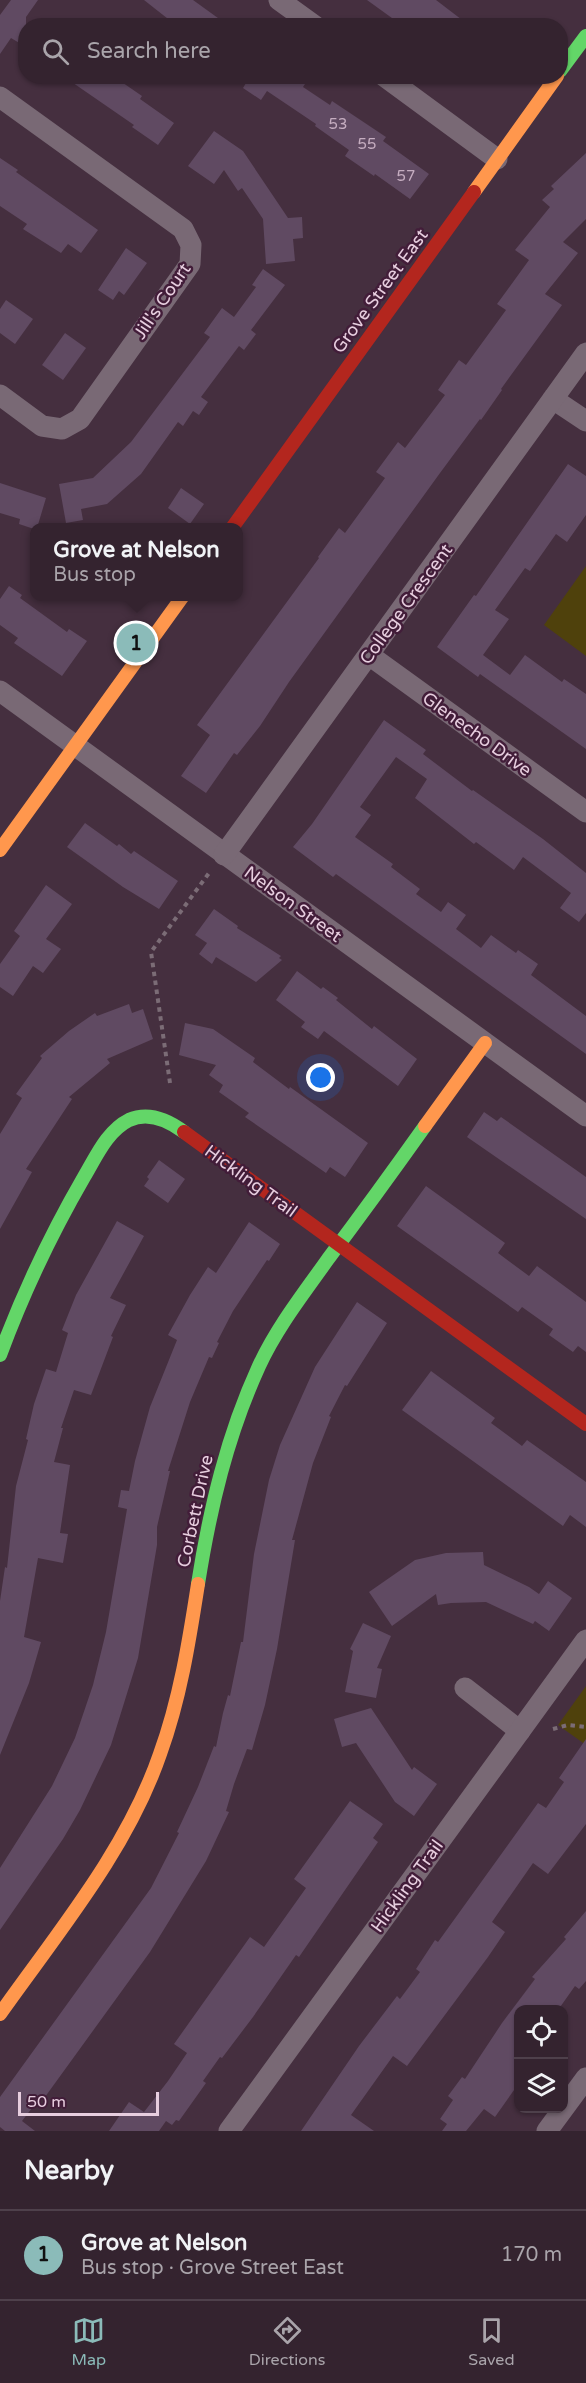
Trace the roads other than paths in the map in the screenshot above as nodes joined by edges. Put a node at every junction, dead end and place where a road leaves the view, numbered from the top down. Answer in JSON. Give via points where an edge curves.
{"nodes":[{"id":1,"x":279,"y":0,"type":"edge"},
{"id":2,"x":308,"y":13,"type":"edge"},
{"id":3,"x":586,"y":36,"type":"edge"},
{"id":4,"x":568,"y":61,"type":"edge"},
{"id":5,"x":395,"y":84,"type":"edge"},
{"id":6,"x":551,"y":84,"type":"edge"},
{"id":7,"x":0,"y":97,"type":"edge"},
{"id":8,"x":497,"y":159,"type":"junction"},
{"id":9,"x":586,"y":352,"type":"edge"},
{"id":10,"x":0,"y":395,"type":"edge"},
{"id":11,"x":553,"y":399,"type":"junction"},
{"id":12,"x":586,"y":422,"type":"edge"},
{"id":13,"x":236,"y":523,"type":"edge"},
{"id":14,"x":180,"y":601,"type":"edge"},
{"id":15,"x":369,"y":655,"type":"junction"},
{"id":16,"x":0,"y":691,"type":"edge"},
{"id":17,"x":75,"y":746,"type":"junction"},
{"id":18,"x":586,"y":812,"type":"edge"},
{"id":19,"x":0,"y":850,"type":"edge"},
{"id":20,"x":224,"y":855,"type":"junction"},
{"id":21,"x":485,"y":1043,"type":"junction"},
{"id":22,"x":586,"y":1116,"type":"edge"},
{"id":23,"x":339,"y":1245,"type":"junction"},
{"id":24,"x":0,"y":1355,"type":"edge"},
{"id":25,"x":586,"y":1424,"type":"edge"},
{"id":26,"x":586,"y":1640,"type":"edge"},
{"id":27,"x":465,"y":1688,"type":"dead end"},
{"id":28,"x":520,"y":1731,"type":"junction"},
{"id":29,"x":0,"y":2014,"type":"edge"},
{"id":30,"x":586,"y":2078,"type":"edge"},
{"id":31,"x":228,"y":2131,"type":"edge"},
{"id":32,"x":547,"y":2131,"type":"edge"}],
"edges":[{"from":1,"to":2,"type":"street"},
{"from":3,"to":4,"type":"street"},
{"from":5,"to":8,"type":"street"},
{"from":6,"to":8,"type":"street","name":"Grove Street East"},
{"from":7,"to":10,"type":"street","name":"Jill's Court","via":[[183,229],[191,245],[190,264],[80,419],[62,429],[42,426]]},
{"from":8,"to":13,"type":"street","name":"Grove Street East"},
{"from":9,"to":11,"type":"street","name":"College Crescent"},
{"from":11,"to":12,"type":"street"},
{"from":11,"to":15,"type":"street","name":"College Crescent"},
{"from":14,"to":17,"type":"street"},
{"from":15,"to":18,"type":"street","name":"Glenecho Drive"},
{"from":15,"to":20,"type":"street","name":"College Crescent"},
{"from":16,"to":17,"type":"street","name":"Nelson Street"},
{"from":17,"to":19,"type":"street"},
{"from":17,"to":20,"type":"street","name":"Nelson Street"},
{"from":20,"to":21,"type":"street","name":"Nelson Street"},
{"from":21,"to":22,"type":"street","name":"Nelson Street"},
{"from":21,"to":23,"type":"street","name":"Corbett Drive"},
{"from":23,"to":24,"type":"street","name":"Hickling Trail","via":[[168,1121],[153,1115],[136,1117],[104,1143],[61,1218],[33,1272]]},
{"from":23,"to":25,"type":"street","name":"Hickling Trail"},
{"from":23,"to":29,"type":"street","name":"Corbett Drive","via":[[272,1341],[227,1446],[213,1499],[186,1660],[160,1755],[105,1864]]},
{"from":26,"to":28,"type":"street","name":"Hickling Trail"},
{"from":27,"to":28,"type":"street"},
{"from":28,"to":31,"type":"street","name":"Hickling Trail"},
{"from":30,"to":32,"type":"street"}]}
